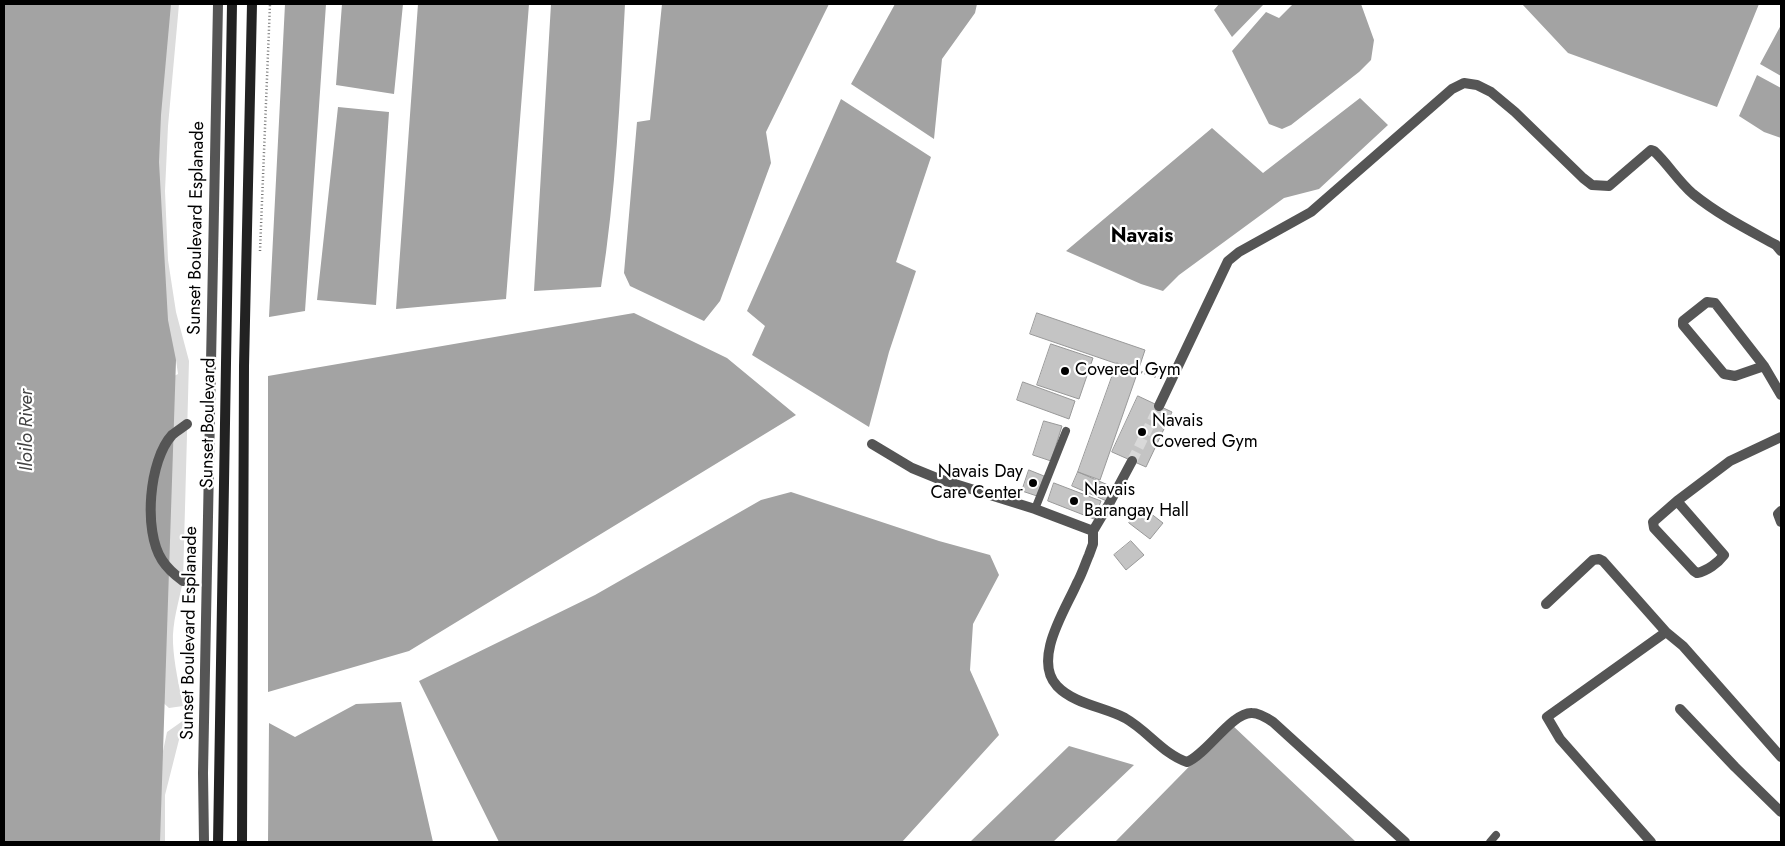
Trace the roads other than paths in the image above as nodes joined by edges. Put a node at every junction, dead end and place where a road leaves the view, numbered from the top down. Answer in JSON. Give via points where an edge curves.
{"nodes":[{"id":1,"x":218,"y":4,"type":"edge"},
{"id":2,"x":232,"y":4,"type":"edge"},
{"id":3,"x":252,"y":4,"type":"edge"},
{"id":4,"x":1781,"y":251,"type":"edge"},
{"id":5,"x":1764,"y":366,"type":"junction"},
{"id":6,"x":1781,"y":395,"type":"edge"},
{"id":7,"x":1159,"y":406,"type":"tunnel mouth"},
{"id":8,"x":188,"y":424,"type":"dead end"},
{"id":9,"x":1066,"y":431,"type":"dead end"},
{"id":10,"x":1781,"y":437,"type":"edge"},
{"id":11,"x":872,"y":444,"type":"dead end"},
{"id":12,"x":1132,"y":461,"type":"tunnel mouth"},
{"id":13,"x":1677,"y":501,"type":"junction"},
{"id":14,"x":1035,"y":509,"type":"junction"},
{"id":15,"x":1781,"y":511,"type":"edge"},
{"id":16,"x":1781,"y":522,"type":"edge"},
{"id":17,"x":1093,"y":531,"type":"junction"},
{"id":18,"x":183,"y":581,"type":"dead end"},
{"id":19,"x":1546,"y":604,"type":"dead end"},
{"id":20,"x":1666,"y":632,"type":"junction"},
{"id":21,"x":1680,"y":710,"type":"dead end"},
{"id":22,"x":1781,"y":757,"type":"edge"},
{"id":23,"x":1781,"y":812,"type":"edge"},
{"id":24,"x":1496,"y":835,"type":"dead end"},
{"id":25,"x":204,"y":842,"type":"edge"},
{"id":26,"x":218,"y":842,"type":"edge"},
{"id":27,"x":242,"y":842,"type":"edge"},
{"id":28,"x":1405,"y":842,"type":"edge"},
{"id":29,"x":1490,"y":842,"type":"edge"},
{"id":30,"x":1651,"y":842,"type":"edge"}],
"edges":[{"from":1,"to":25,"type":"street","name":"Sunset Boulevard Esplanade"},
{"from":2,"to":26,"type":"main road","name":"Sunset Boulevard"},
{"from":3,"to":27,"type":"main road","name":"Sunset Boulevard","via":[[244,366]]},
{"from":4,"to":7,"type":"street","via":[[1692,193],[1654,151],[1651,150],[1608,186],[1592,185],[1491,92],[1464,83],[1452,89],[1311,212],[1228,261]]},
{"from":5,"to":5,"type":"street","via":[[1715,303],[1707,302],[1683,321],[1724,374],[1735,376]]},
{"from":5,"to":6,"type":"street"},
{"from":8,"to":18,"type":"street","via":[[172,436],[164,451],[155,472],[151,495],[154,544],[161,560]]},
{"from":9,"to":14,"type":"lane"},
{"from":10,"to":13,"type":"street","via":[[1730,462]]},
{"from":11,"to":14,"type":"street","via":[[912,468],[939,479]]},
{"from":12,"to":17,"type":"street"},
{"from":13,"to":13,"type":"street","via":[[1653,522],[1654,528],[1694,571],[1703,572],[1724,555]]},
{"from":14,"to":17,"type":"street"},
{"from":15,"to":16,"type":"street","via":[[1778,514]]},
{"from":17,"to":28,"type":"street","via":[[1089,555],[1049,648],[1050,675],[1057,686],[1080,700],[1126,719],[1168,753],[1187,762],[1196,759],[1238,718],[1252,712],[1262,715]]},
{"from":19,"to":20,"type":"street","via":[[1599,559]]},
{"from":20,"to":22,"type":"street","via":[[1683,646]]},
{"from":20,"to":30,"type":"street","via":[[1547,717],[1560,739]]},
{"from":21,"to":23,"type":"street"},
{"from":24,"to":29,"type":"lane"}]}
